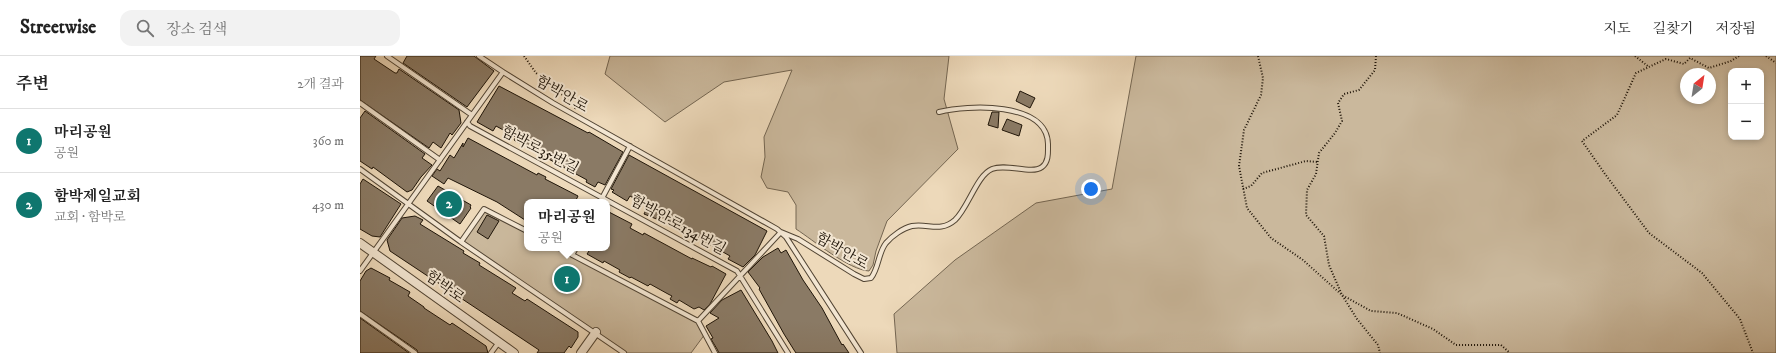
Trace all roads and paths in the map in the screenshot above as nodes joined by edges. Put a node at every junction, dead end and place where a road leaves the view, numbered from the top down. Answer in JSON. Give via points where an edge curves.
{"nodes":[{"id":1,"x":387,"y":56,"type":"edge"},
{"id":2,"x":479,"y":56,"type":"edge"},
{"id":3,"x":524,"y":56,"type":"edge"},
{"id":4,"x":1258,"y":56,"type":"edge"},
{"id":5,"x":1376,"y":56,"type":"edge"},
{"id":6,"x":1635,"y":56,"type":"edge"},
{"id":7,"x":1739,"y":56,"type":"edge"},
{"id":8,"x":1766,"y":56,"type":"edge"},
{"id":9,"x":1776,"y":63,"type":"edge"},
{"id":10,"x":1649,"y":67,"type":"junction"},
{"id":11,"x":502,"y":72,"type":"junction"},
{"id":12,"x":360,"y":103,"type":"edge"},
{"id":13,"x":939,"y":112,"type":"dead end"},
{"id":14,"x":572,"y":114,"type":"junction"},
{"id":15,"x":472,"y":115,"type":"junction"},
{"id":16,"x":467,"y":122,"type":"junction"},
{"id":17,"x":630,"y":146,"type":"junction"},
{"id":18,"x":440,"y":160,"type":"junction"},
{"id":19,"x":1318,"y":162,"type":"junction"},
{"id":20,"x":360,"y":169,"type":"edge"},
{"id":21,"x":1243,"y":189,"type":"junction"},
{"id":22,"x":599,"y":199,"type":"edge"},
{"id":23,"x":602,"y":199,"type":"edge"},
{"id":24,"x":408,"y":204,"type":"junction"},
{"id":25,"x":610,"y":205,"type":"edge"},
{"id":26,"x":524,"y":229,"type":"edge"},
{"id":27,"x":781,"y":232,"type":"junction"},
{"id":28,"x":461,"y":242,"type":"junction"},
{"id":29,"x":360,"y":243,"type":"edge"},
{"id":30,"x":565,"y":251,"type":"edge"},
{"id":31,"x":574,"y":251,"type":"edge"},
{"id":32,"x":373,"y":252,"type":"junction"},
{"id":33,"x":572,"y":255,"type":"junction"},
{"id":34,"x":360,"y":272,"type":"edge"},
{"id":35,"x":740,"y":275,"type":"junction"},
{"id":36,"x":1342,"y":295,"type":"junction"},
{"id":37,"x":360,"y":314,"type":"edge"},
{"id":38,"x":698,"y":321,"type":"junction"},
{"id":39,"x":596,"y":332,"type":"junction"},
{"id":40,"x":499,"y":342,"type":"junction"},
{"id":41,"x":415,"y":353,"type":"edge"},
{"id":42,"x":491,"y":353,"type":"edge"},
{"id":43,"x":514,"y":353,"type":"edge"},
{"id":44,"x":581,"y":353,"type":"edge"},
{"id":45,"x":624,"y":353,"type":"edge"},
{"id":46,"x":715,"y":353,"type":"edge"},
{"id":47,"x":788,"y":353,"type":"edge"},
{"id":48,"x":861,"y":353,"type":"edge"},
{"id":49,"x":1380,"y":353,"type":"edge"},
{"id":50,"x":1510,"y":353,"type":"edge"},
{"id":51,"x":1753,"y":353,"type":"edge"}],
"edges":[{"from":1,"to":15,"type":"lane"},
{"from":2,"to":11,"type":"lane","name":"함박안로"},
{"from":3,"to":14,"type":"path","via":[[536,73],[576,106]]},
{"from":4,"to":21,"type":"path","via":[[1263,78],[1261,95],[1244,130],[1240,166]]},
{"from":5,"to":19,"type":"path","via":[[1375,70],[1359,90],[1344,94],[1338,103],[1342,120],[1319,153]]},
{"from":6,"to":10,"type":"path"},
{"from":7,"to":10,"type":"path","via":[[1709,68],[1690,58],[1684,64],[1666,59]]},
{"from":8,"to":9,"type":"path"},
{"from":10,"to":51,"type":"path","via":[[1636,73],[1617,115],[1582,141],[1649,233],[1702,273],[1740,319]]},
{"from":11,"to":14,"type":"lane","name":"함박안로"},
{"from":11,"to":15,"type":"lane"},
{"from":12,"to":18,"type":"lane"},
{"from":13,"to":27,"type":"lane","name":"함박안로","via":[[967,107],[1020,113],[1035,120],[1045,130],[1048,156],[1043,166],[1036,170],[1000,166],[990,170],[981,178],[956,218],[947,226],[912,226],[898,232],[886,242],[876,272],[871,278],[859,277]]},
{"from":14,"to":17,"type":"lane","name":"함박안로"},
{"from":15,"to":16,"type":"lane"},
{"from":16,"to":18,"type":"lane"},
{"from":16,"to":22,"type":"lane","name":"함박로35번길"},
{"from":17,"to":23,"type":"lane"},
{"from":17,"to":27,"type":"lane","name":"함박안로"},
{"from":18,"to":24,"type":"lane"},
{"from":19,"to":21,"type":"path","via":[[1306,161],[1262,173],[1250,186]]},
{"from":19,"to":36,"type":"path","via":[[1316,174],[1307,190],[1306,215],[1324,236],[1329,265]]},
{"from":20,"to":24,"type":"lane"},
{"from":21,"to":36,"type":"path","via":[[1247,208],[1271,238],[1303,260]]},
{"from":24,"to":28,"type":"lane"},
{"from":24,"to":32,"type":"lane"},
{"from":25,"to":35,"type":"lane","name":"함박안로134번길","via":[[737,271]]},
{"from":26,"to":28,"type":"lane","via":[[484,209]]},
{"from":27,"to":35,"type":"lane"},
{"from":27,"to":48,"type":"lane","name":"함박안로"},
{"from":28,"to":39,"type":"lane"},
{"from":29,"to":32,"type":"street","name":"함박로"},
{"from":30,"to":33,"type":"lane"},
{"from":31,"to":33,"type":"lane"},
{"from":32,"to":34,"type":"lane"},
{"from":32,"to":40,"type":"street","name":"함박로"},
{"from":33,"to":38,"type":"lane"},
{"from":35,"to":38,"type":"lane"},
{"from":35,"to":47,"type":"lane"},
{"from":36,"to":49,"type":"path","via":[[1378,345]]},
{"from":36,"to":50,"type":"path","via":[[1370,311],[1397,313],[1433,329],[1456,345],[1501,345]]},
{"from":37,"to":41,"type":"lane"},
{"from":38,"to":46,"type":"lane"},
{"from":39,"to":44,"type":"street"},
{"from":39,"to":45,"type":"lane"},
{"from":40,"to":42,"type":"lane"},
{"from":40,"to":43,"type":"street","name":"함박로"}]}
